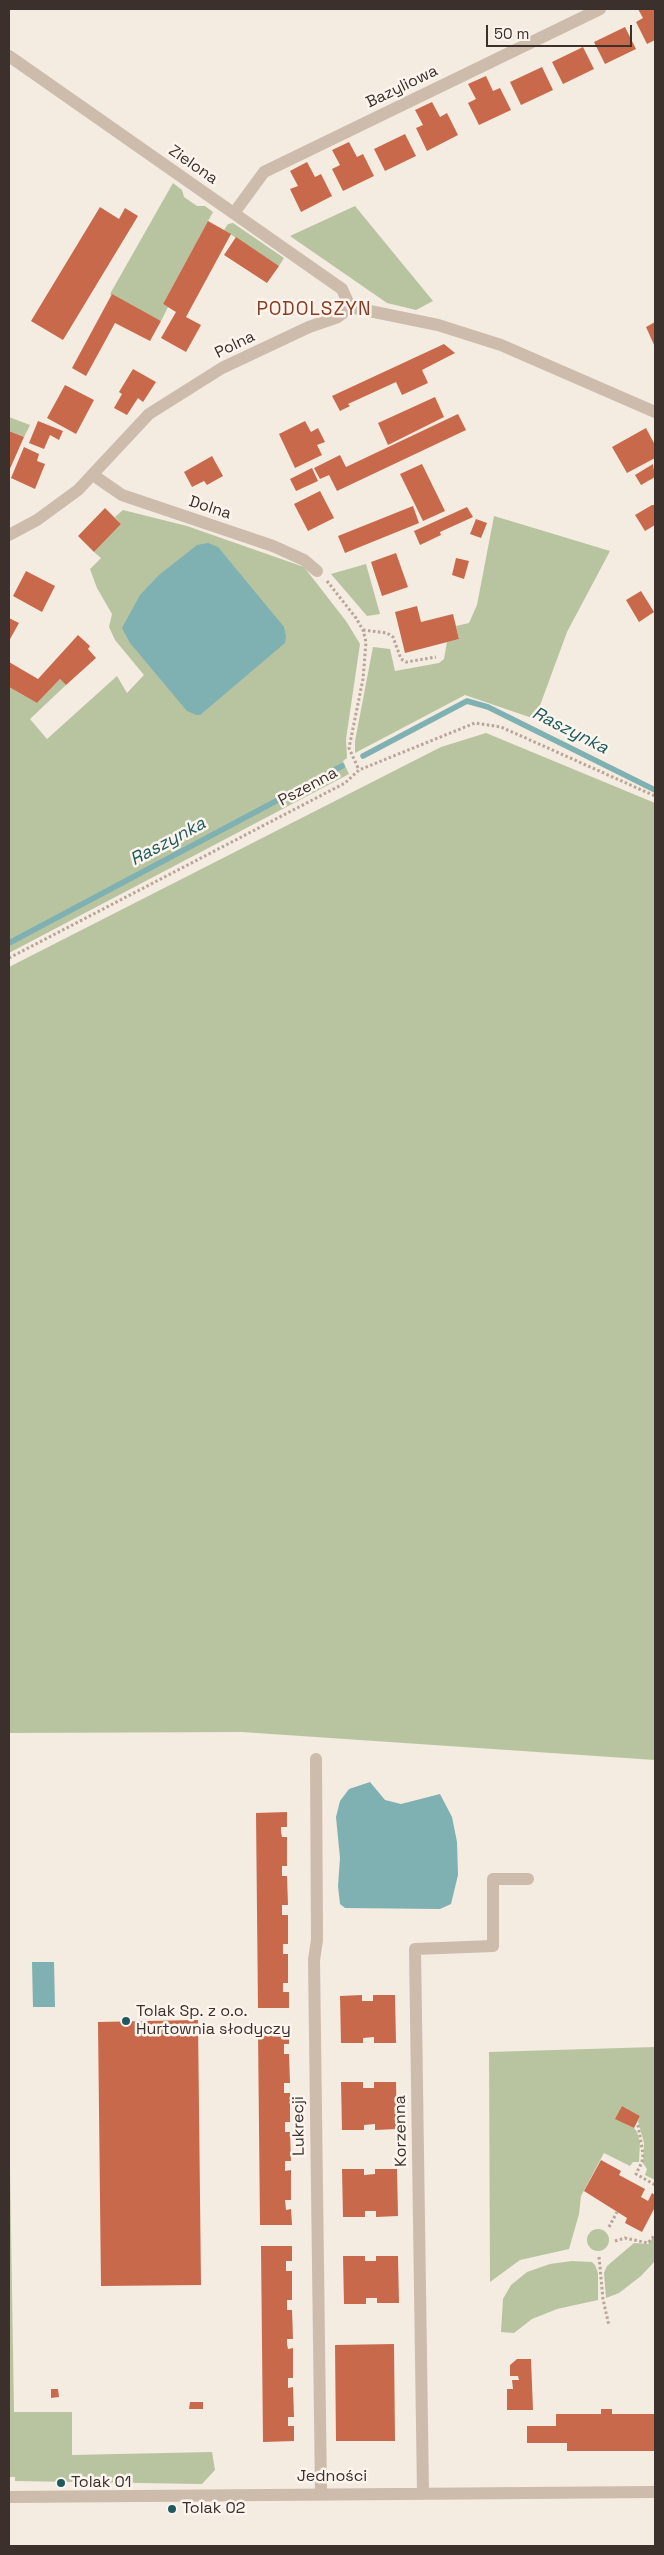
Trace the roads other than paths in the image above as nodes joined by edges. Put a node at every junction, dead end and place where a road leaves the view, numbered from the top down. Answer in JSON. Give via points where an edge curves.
{"nodes":[{"id":1,"x":600,"y":9,"type":"edge"},
{"id":2,"x":9,"y":56,"type":"edge"},
{"id":3,"x":234,"y":213,"type":"junction"},
{"id":4,"x":350,"y":306,"type":"junction"},
{"id":5,"x":655,"y":412,"type":"edge"},
{"id":6,"x":93,"y":475,"type":"junction"},
{"id":7,"x":9,"y":535,"type":"edge"},
{"id":8,"x":317,"y":571,"type":"road end"},
{"id":9,"x":316,"y":1759,"type":"dead end"},
{"id":10,"x":528,"y":1879,"type":"dead end"},
{"id":11,"x":655,"y":2492,"type":"edge"},
{"id":12,"x":423,"y":2493,"type":"junction"},
{"id":13,"x":321,"y":2494,"type":"junction"},
{"id":14,"x":9,"y":2496,"type":"edge"}],
"edges":[{"from":1,"to":3,"type":"street","name":"Bazyliowa","via":[[264,172]]},
{"from":2,"to":3,"type":"street","name":"Zielona"},
{"from":3,"to":4,"type":"street","name":"Zielona","via":[[342,289]]},
{"from":4,"to":5,"type":"street","via":[[438,326],[501,345]]},
{"from":4,"to":6,"type":"street","name":"Polna","via":[[338,317],[222,368],[149,414]]},
{"from":6,"to":7,"type":"street","name":"Polna","via":[[64,502]]},
{"from":6,"to":8,"type":"street","name":"Dolna","via":[[122,495],[273,546],[304,560]]},
{"from":9,"to":13,"type":"street","name":"Lukrecji","via":[[317,1940],[314,1960]]},
{"from":10,"to":12,"type":"street","name":"Korzenna","via":[[493,1880],[494,1946],[415,1949]]},
{"from":11,"to":12,"type":"street","name":"Jedności"},
{"from":12,"to":13,"type":"street","name":"Jedności"},
{"from":13,"to":14,"type":"street","name":"Jedności"}]}
